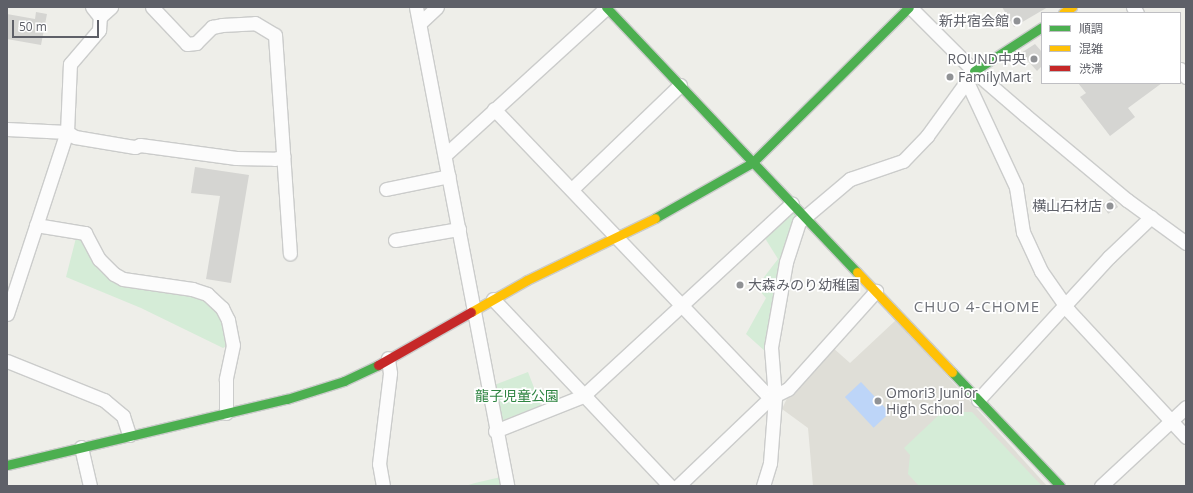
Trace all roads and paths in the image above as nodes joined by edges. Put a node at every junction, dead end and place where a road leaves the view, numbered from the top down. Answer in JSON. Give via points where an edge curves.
{"nodes":[{"id":1,"x":92,"y":7,"type":"edge"},
{"id":2,"x":111,"y":7,"type":"edge"},
{"id":3,"x":152,"y":7,"type":"edge"},
{"id":4,"x":416,"y":7,"type":"edge"},
{"id":5,"x":437,"y":7,"type":"edge"},
{"id":6,"x":607,"y":7,"type":"edge"},
{"id":7,"x":910,"y":7,"type":"edge"},
{"id":8,"x":100,"y":18,"type":"junction"},
{"id":9,"x":420,"y":23,"type":"junction"},
{"id":10,"x":1041,"y":28,"type":"edge"},
{"id":11,"x":974,"y":71,"type":"junction"},
{"id":12,"x":968,"y":84,"type":"junction"},
{"id":13,"x":680,"y":85,"type":"junction"},
{"id":14,"x":494,"y":109,"type":"junction"},
{"id":15,"x":7,"y":130,"type":"edge"},
{"id":16,"x":68,"y":132,"type":"junction"},
{"id":17,"x":445,"y":155,"type":"junction"},
{"id":18,"x":283,"y":156,"type":"junction"},
{"id":19,"x":752,"y":163,"type":"junction"},
{"id":20,"x":449,"y":176,"type":"junction"},
{"id":21,"x":386,"y":189,"type":"dead end"},
{"id":22,"x":572,"y":189,"type":"junction"},
{"id":23,"x":792,"y":203,"type":"junction"},
{"id":24,"x":803,"y":216,"type":"junction"},
{"id":25,"x":1151,"y":217,"type":"junction"},
{"id":26,"x":36,"y":225,"type":"junction"},
{"id":27,"x":459,"y":229,"type":"junction"},
{"id":28,"x":616,"y":237,"type":"junction"},
{"id":29,"x":395,"y":240,"type":"dead end"},
{"id":30,"x":1186,"y":243,"type":"edge"},
{"id":31,"x":290,"y":253,"type":"dead end"},
{"id":32,"x":876,"y":291,"type":"junction"},
{"id":33,"x":493,"y":299,"type":"junction"},
{"id":34,"x":1065,"y":306,"type":"junction"},
{"id":35,"x":682,"y":307,"type":"junction"},
{"id":36,"x":473,"y":310,"type":"junction"},
{"id":37,"x":7,"y":314,"type":"edge"},
{"id":38,"x":388,"y":358,"type":"junction"},
{"id":39,"x":7,"y":362,"type":"edge"},
{"id":40,"x":583,"y":396,"type":"junction"},
{"id":41,"x":772,"y":398,"type":"junction"},
{"id":42,"x":978,"y":400,"type":"junction"},
{"id":43,"x":1186,"y":407,"type":"edge"},
{"id":44,"x":226,"y":413,"type":"junction"},
{"id":45,"x":1170,"y":420,"type":"junction"},
{"id":46,"x":495,"y":431,"type":"junction"},
{"id":47,"x":129,"y":436,"type":"junction"},
{"id":48,"x":1186,"y":437,"type":"edge"},
{"id":49,"x":81,"y":447,"type":"junction"},
{"id":50,"x":7,"y":465,"type":"edge"},
{"id":51,"x":90,"y":486,"type":"edge"},
{"id":52,"x":383,"y":486,"type":"edge"},
{"id":53,"x":507,"y":486,"type":"edge"},
{"id":54,"x":670,"y":486,"type":"edge"},
{"id":55,"x":678,"y":486,"type":"edge"},
{"id":56,"x":763,"y":486,"type":"edge"},
{"id":57,"x":1060,"y":486,"type":"edge"},
{"id":58,"x":1101,"y":486,"type":"edge"}],
"edges":[{"from":1,"to":8,"type":"street"},
{"from":2,"to":8,"type":"street"},
{"from":3,"to":18,"type":"street","via":[[187,44],[196,44],[212,27],[222,24],[255,23],[275,35]]},
{"from":4,"to":9,"type":"street"},
{"from":5,"to":9,"type":"street"},
{"from":6,"to":13,"type":"street"},
{"from":6,"to":14,"type":"street"},
{"from":7,"to":11,"type":"street"},
{"from":7,"to":19,"type":"street"},
{"from":8,"to":16,"type":"street","via":[[99,30],[70,64]]},
{"from":9,"to":17,"type":"street"},
{"from":10,"to":11,"type":"street"},
{"from":11,"to":12,"type":"street"},
{"from":11,"to":25,"type":"street"},
{"from":12,"to":24,"type":"street","via":[[904,161],[850,179]]},
{"from":12,"to":34,"type":"street","via":[[1016,187],[1023,232],[1041,271]]},
{"from":13,"to":19,"type":"street"},
{"from":13,"to":22,"type":"street"},
{"from":14,"to":17,"type":"street"},
{"from":14,"to":22,"type":"street"},
{"from":15,"to":16,"type":"street"},
{"from":16,"to":18,"type":"street","via":[[75,137],[135,148],[140,145],[236,158],[275,159]]},
{"from":16,"to":26,"type":"street"},
{"from":17,"to":20,"type":"street"},
{"from":18,"to":31,"type":"street"},
{"from":19,"to":23,"type":"street"},
{"from":19,"to":28,"type":"street"},
{"from":20,"to":21,"type":"street"},
{"from":20,"to":27,"type":"street"},
{"from":22,"to":28,"type":"street"},
{"from":23,"to":24,"type":"street"},
{"from":23,"to":35,"type":"street"},
{"from":24,"to":32,"type":"street"},
{"from":24,"to":41,"type":"street","via":[[786,262],[771,347]]},
{"from":25,"to":30,"type":"street"},
{"from":25,"to":34,"type":"street"},
{"from":26,"to":37,"type":"street"},
{"from":26,"to":44,"type":"street","via":[[85,233],[100,259],[114,274],[123,279],[192,289],[207,294],[222,308],[228,320],[233,345],[233,359],[226,379]]},
{"from":27,"to":29,"type":"street"},
{"from":27,"to":36,"type":"street"},
{"from":28,"to":33,"type":"street"},
{"from":28,"to":35,"type":"street"},
{"from":32,"to":41,"type":"street","via":[[815,361]]},
{"from":32,"to":42,"type":"street"},
{"from":33,"to":36,"type":"street"},
{"from":33,"to":40,"type":"street"},
{"from":34,"to":42,"type":"street"},
{"from":34,"to":45,"type":"street"},
{"from":35,"to":40,"type":"street"},
{"from":35,"to":41,"type":"street"},
{"from":36,"to":38,"type":"street"},
{"from":36,"to":46,"type":"street"},
{"from":38,"to":44,"type":"street","via":[[333,385]]},
{"from":38,"to":52,"type":"street","via":[[390,373],[379,464]]},
{"from":39,"to":47,"type":"street","via":[[104,400],[123,416]]},
{"from":40,"to":46,"type":"street"},
{"from":40,"to":54,"type":"street"},
{"from":41,"to":55,"type":"street"},
{"from":41,"to":56,"type":"street","via":[[770,463]]},
{"from":42,"to":57,"type":"street"},
{"from":43,"to":45,"type":"street"},
{"from":44,"to":47,"type":"street"},
{"from":45,"to":48,"type":"street"},
{"from":45,"to":58,"type":"street"},
{"from":46,"to":53,"type":"street"},
{"from":47,"to":49,"type":"street"},
{"from":49,"to":50,"type":"street"},
{"from":49,"to":51,"type":"street"}]}
